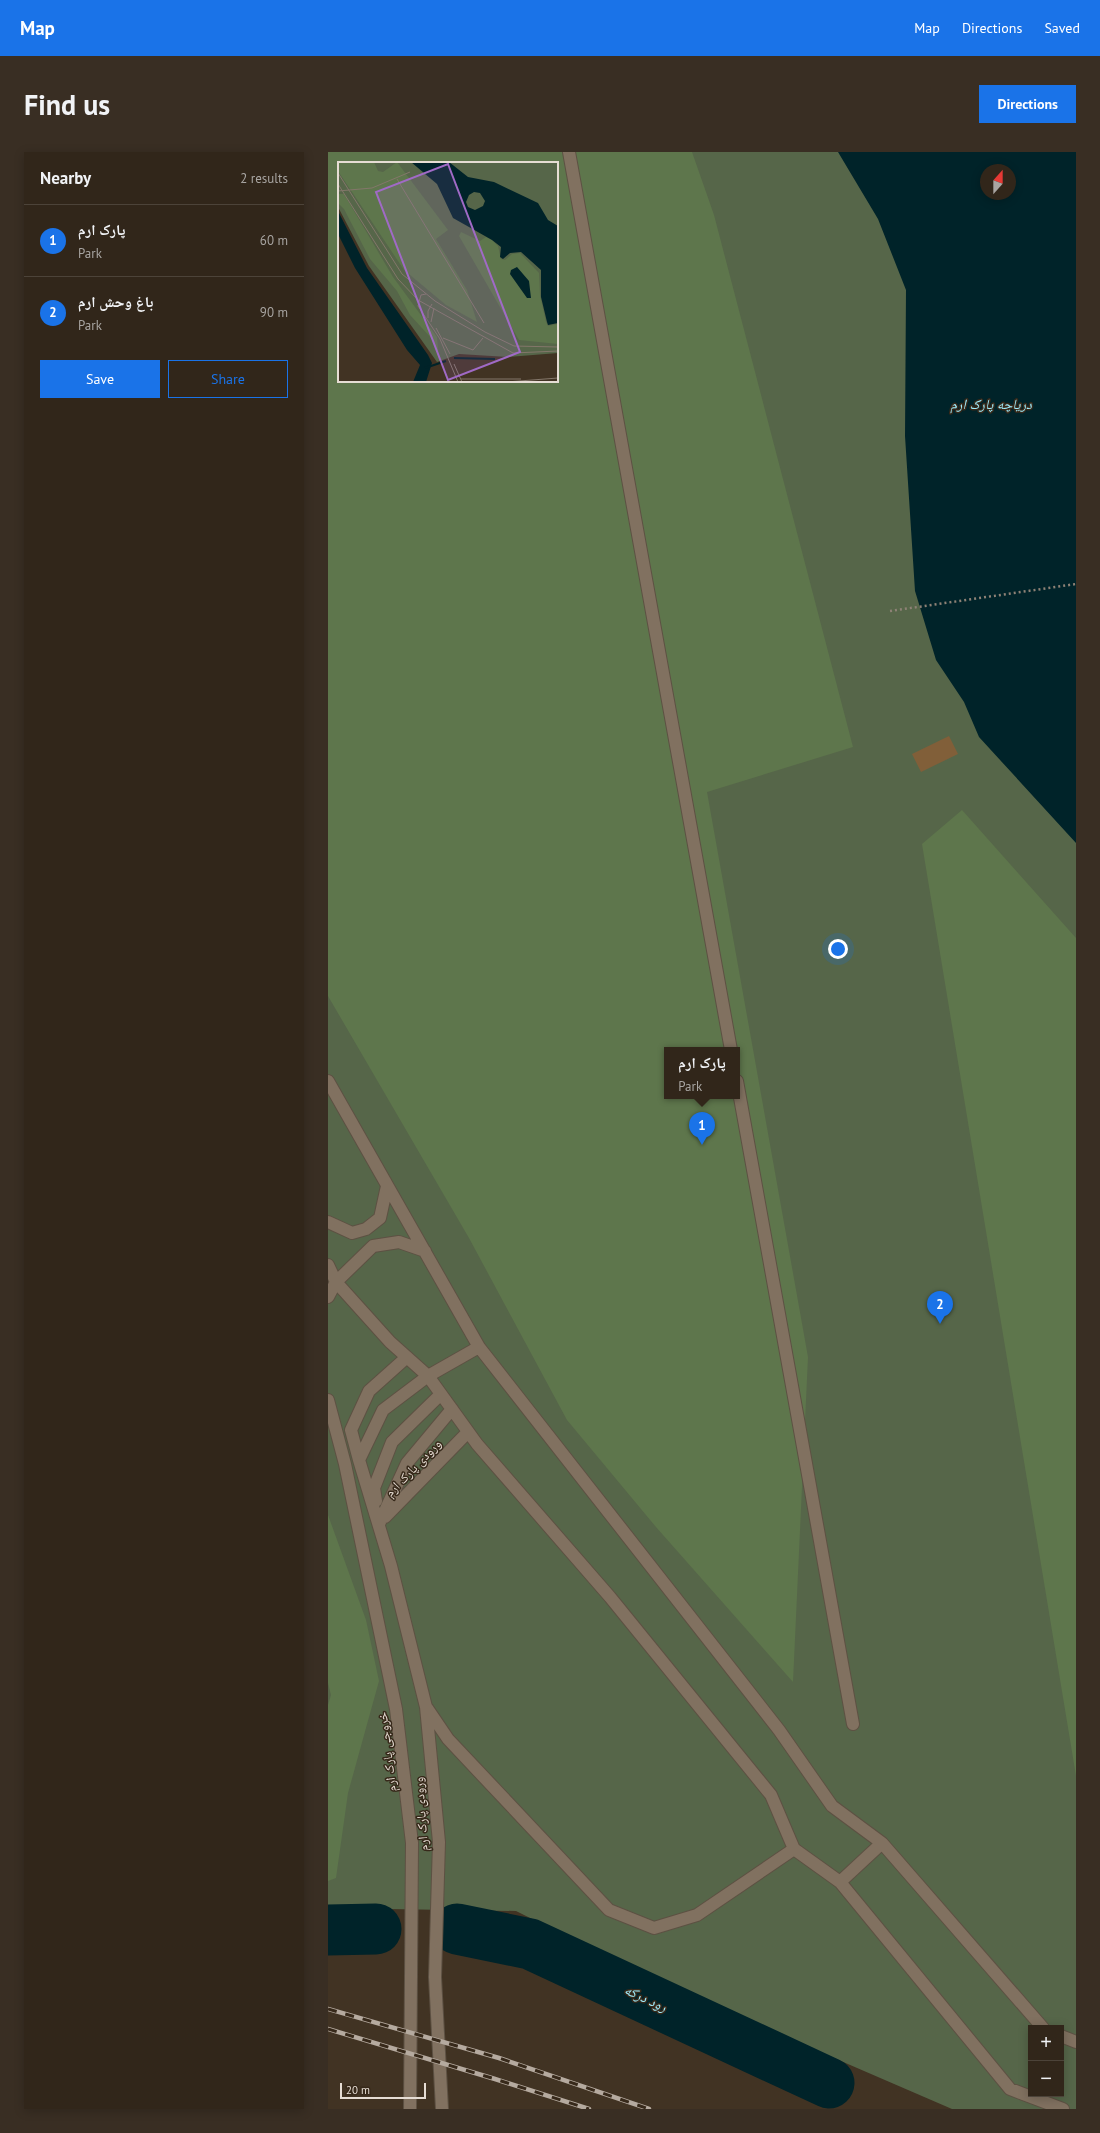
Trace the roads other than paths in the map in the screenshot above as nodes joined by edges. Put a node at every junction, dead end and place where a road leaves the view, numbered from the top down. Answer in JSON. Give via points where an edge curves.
{"nodes":[{"id":1,"x":569,"y":152,"type":"edge"},
{"id":2,"x":730,"y":1047,"type":"edge"},
{"id":3,"x":328,"y":1081,"type":"edge"},
{"id":4,"x":740,"y":1098,"type":"edge"},
{"id":5,"x":387,"y":1186,"type":"junction"},
{"id":6,"x":328,"y":1222,"type":"edge"},
{"id":7,"x":425,"y":1251,"type":"junction"},
{"id":8,"x":328,"y":1265,"type":"edge"},
{"id":9,"x":336,"y":1282,"type":"junction"},
{"id":10,"x":328,"y":1297,"type":"edge"},
{"id":11,"x":479,"y":1347,"type":"junction"},
{"id":12,"x":407,"y":1357,"type":"junction"},
{"id":13,"x":428,"y":1376,"type":"junction"},
{"id":14,"x":441,"y":1394,"type":"junction"},
{"id":15,"x":328,"y":1400,"type":"edge"},
{"id":16,"x":452,"y":1409,"type":"junction"},
{"id":17,"x":468,"y":1432,"type":"junction"},
{"id":18,"x":359,"y":1460,"type":"junction"},
{"id":19,"x":344,"y":1464,"type":"junction"},
{"id":20,"x":379,"y":1524,"type":"junction"},
{"id":21,"x":426,"y":1707,"type":"junction"},
{"id":22,"x":853,"y":1724,"type":"dead end"},
{"id":23,"x":882,"y":1842,"type":"junction"},
{"id":24,"x":794,"y":1849,"type":"junction"},
{"id":25,"x":840,"y":1882,"type":"junction"},
{"id":26,"x":1040,"y":2025,"type":"edge"},
{"id":27,"x":1064,"y":2037,"type":"edge"},
{"id":28,"x":1076,"y":2042,"type":"edge"},
{"id":29,"x":410,"y":2109,"type":"edge"},
{"id":30,"x":442,"y":2109,"type":"edge"},
{"id":31,"x":1062,"y":2109,"type":"edge"}],
"edges":[{"from":1,"to":2,"type":"lane"},
{"from":3,"to":5,"type":"lane"},
{"from":4,"to":22,"type":"lane"},
{"from":5,"to":6,"type":"lane","via":[[380,1218],[366,1229],[352,1232]]},
{"from":5,"to":7,"type":"lane"},
{"from":7,"to":9,"type":"lane","via":[[398,1242],[373,1246]]},
{"from":7,"to":11,"type":"lane"},
{"from":8,"to":9,"type":"lane"},
{"from":9,"to":10,"type":"lane"},
{"from":9,"to":12,"type":"lane","via":[[390,1342]]},
{"from":11,"to":13,"type":"lane"},
{"from":11,"to":23,"type":"lane","via":[[779,1730],[832,1806]]},
{"from":12,"to":13,"type":"lane"},
{"from":12,"to":18,"type":"lane","name":"ورودی پارک ارم","via":[[369,1392],[351,1430]]},
{"from":13,"to":14,"type":"lane"},
{"from":13,"to":18,"type":"lane","via":[[383,1410]]},
{"from":14,"to":16,"type":"lane"},
{"from":14,"to":20,"type":"lane","name":"ورودی پارک ارم","via":[[392,1442],[374,1488]]},
{"from":15,"to":19,"type":"lane","name":"خروجی پارک ارم"},
{"from":16,"to":17,"type":"lane"},
{"from":16,"to":20,"type":"lane","name":"ورودی پارک ارم","via":[[407,1463]]},
{"from":17,"to":20,"type":"lane","name":"ورودی پارک ارم"},
{"from":17,"to":24,"type":"lane","via":[[610,1597],[771,1795]]},
{"from":18,"to":19,"type":"lane","via":[[350,1457]]},
{"from":18,"to":20,"type":"lane","name":"ورودی پارک ارم"},
{"from":19,"to":29,"type":"lane","name":"خروجی پارک ارم","via":[[396,1709],[412,1843]]},
{"from":20,"to":21,"type":"lane","name":"ورودی پارک ارم"},
{"from":21,"to":24,"type":"lane","via":[[448,1739],[608,1910],[654,1928],[697,1915]]},
{"from":21,"to":30,"type":"lane","name":"ورودی پارک ارم","via":[[438,1842],[435,1977]]},
{"from":23,"to":25,"type":"lane"},
{"from":23,"to":26,"type":"lane"},
{"from":24,"to":25,"type":"lane"},
{"from":25,"to":31,"type":"lane","via":[[1010,2089]]},
{"from":27,"to":28,"type":"lane"}]}
